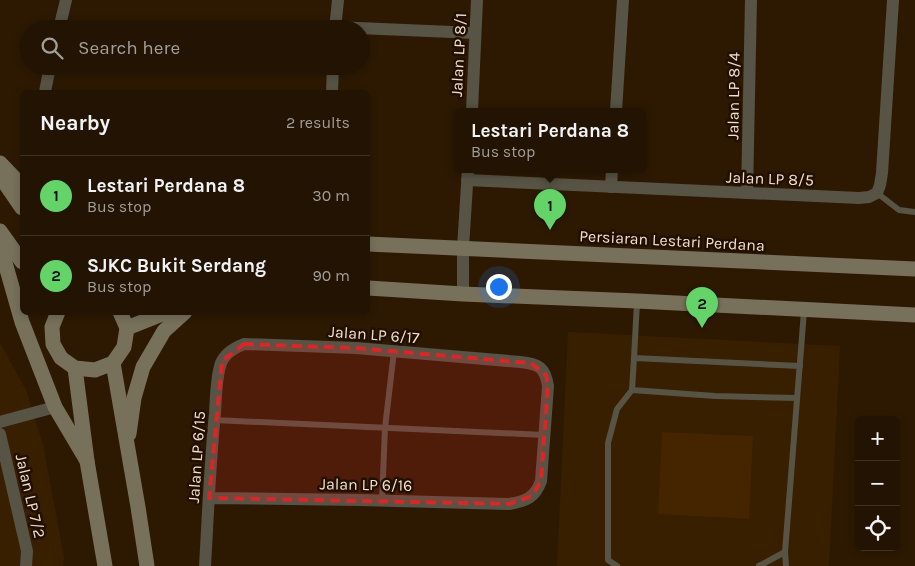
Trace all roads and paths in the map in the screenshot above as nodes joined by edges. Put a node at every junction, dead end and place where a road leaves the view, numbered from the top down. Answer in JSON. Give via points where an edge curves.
{"nodes":[{"id":1,"x":66,"y":0,"type":"edge"},
{"id":2,"x":338,"y":0,"type":"edge"},
{"id":3,"x":477,"y":0,"type":"edge"},
{"id":4,"x":623,"y":0,"type":"edge"},
{"id":5,"x":751,"y":0,"type":"edge"},
{"id":6,"x":893,"y":0,"type":"edge"},
{"id":7,"x":61,"y":20,"type":"edge"},
{"id":8,"x":336,"y":20,"type":"edge"},
{"id":9,"x":370,"y":29,"type":"edge"},
{"id":10,"x":475,"y":33,"type":"junction"},
{"id":11,"x":48,"y":75,"type":"edge"},
{"id":12,"x":333,"y":75,"type":"edge"},
{"id":13,"x":45,"y":90,"type":"edge"},
{"id":14,"x":332,"y":90,"type":"edge"},
{"id":15,"x":472,"y":108,"type":"edge"},
{"id":16,"x":616,"y":108,"type":"edge"},
{"id":17,"x":0,"y":163,"type":"edge"},
{"id":18,"x":612,"y":173,"type":"edge"},
{"id":19,"x":468,"y":174,"type":"edge"},
{"id":20,"x":0,"y":176,"type":"edge"},
{"id":21,"x":20,"y":184,"type":"edge"},
{"id":22,"x":611,"y":187,"type":"junction"},
{"id":23,"x":747,"y":193,"type":"junction"},
{"id":24,"x":877,"y":193,"type":"junction"},
{"id":25,"x":20,"y":205,"type":"edge"},
{"id":26,"x":915,"y":212,"type":"edge"},
{"id":27,"x":0,"y":231,"type":"edge"},
{"id":28,"x":370,"y":244,"type":"edge"},
{"id":29,"x":0,"y":245,"type":"edge"},
{"id":30,"x":463,"y":248,"type":"junction"},
{"id":31,"x":20,"y":259,"type":"edge"},
{"id":32,"x":915,"y":269,"type":"edge"},
{"id":33,"x":370,"y":288,"type":"edge"},
{"id":34,"x":462,"y":294,"type":"junction"},
{"id":35,"x":637,"y":301,"type":"junction"},
{"id":36,"x":804,"y":310,"type":"junction"},
{"id":37,"x":57,"y":315,"type":"edge"},
{"id":38,"x":121,"y":315,"type":"edge"},
{"id":39,"x":160,"y":315,"type":"edge"},
{"id":40,"x":183,"y":315,"type":"edge"},
{"id":41,"x":915,"y":315,"type":"edge"},
{"id":42,"x":127,"y":328,"type":"junction"},
{"id":43,"x":394,"y":351,"type":"junction"},
{"id":44,"x":228,"y":353,"type":"joint"},
{"id":45,"x":634,"y":358,"type":"junction"},
{"id":46,"x":113,"y":363,"type":"junction"},
{"id":47,"x":800,"y":366,"type":"junction"},
{"id":48,"x":75,"y":368,"type":"junction"},
{"id":49,"x":632,"y":390,"type":"junction"},
{"id":50,"x":797,"y":398,"type":"junction"},
{"id":51,"x":54,"y":407,"type":"junction"},
{"id":52,"x":214,"y":420,"type":"junction"},
{"id":53,"x":0,"y":422,"type":"edge"},
{"id":54,"x":385,"y":428,"type":"junction"},
{"id":55,"x":0,"y":434,"type":"edge"},
{"id":56,"x":544,"y":435,"type":"junction"},
{"id":57,"x":127,"y":445,"type":"junction"},
{"id":58,"x":87,"y":461,"type":"junction"},
{"id":59,"x":209,"y":498,"type":"junction"},
{"id":60,"x":382,"y":500,"type":"junction"},
{"id":61,"x":785,"y":552,"type":"junction"},
{"id":62,"x":26,"y":566,"type":"edge"},
{"id":63,"x":106,"y":566,"type":"edge"},
{"id":64,"x":146,"y":566,"type":"edge"},
{"id":65,"x":204,"y":566,"type":"edge"},
{"id":66,"x":617,"y":566,"type":"edge"},
{"id":67,"x":759,"y":566,"type":"edge"},
{"id":68,"x":786,"y":566,"type":"edge"}],
"edges":[{"from":1,"to":7,"type":"street"},
{"from":2,"to":8,"type":"street"},
{"from":3,"to":10,"type":"street","name":"Jalan LP 8/1"},
{"from":4,"to":16,"type":"street"},
{"from":5,"to":23,"type":"street","name":"Jalan LP 8/4"},
{"from":6,"to":24,"type":"street","via":[[882,173]]},
{"from":9,"to":10,"type":"street"},
{"from":10,"to":15,"type":"street","name":"Jalan LP 8/1"},
{"from":11,"to":13,"type":"street"},
{"from":12,"to":14,"type":"street"},
{"from":17,"to":21,"type":"main road"},
{"from":18,"to":22,"type":"street"},
{"from":19,"to":22,"type":"street","name":"Jalan LP 8/5"},
{"from":19,"to":30,"type":"street"},
{"from":20,"to":25,"type":"main road"},
{"from":22,"to":23,"type":"street","name":"Jalan LP 8/5"},
{"from":23,"to":24,"type":"street","name":"Jalan LP 8/5","via":[[859,198]]},
{"from":24,"to":26,"type":"lane","via":[[899,210]]},
{"from":27,"to":31,"type":"main road"},
{"from":28,"to":30,"type":"main road","name":"Persiaran Lestari Perdana"},
{"from":29,"to":51,"type":"main road","via":[[22,322]]},
{"from":30,"to":32,"type":"main road","name":"Persiaran Lestari Perdana"},
{"from":30,"to":34,"type":"street"},
{"from":33,"to":34,"type":"main road"},
{"from":34,"to":35,"type":"main road"},
{"from":35,"to":36,"type":"main road"},
{"from":35,"to":45,"type":"lane"},
{"from":36,"to":41,"type":"main road"},
{"from":36,"to":47,"type":"lane"},
{"from":37,"to":48,"type":"main road","via":[[52,327],[53,344],[62,358]]},
{"from":38,"to":42,"type":"main road"},
{"from":39,"to":42,"type":"main road"},
{"from":40,"to":57,"type":"main road","via":[[164,331],[143,367],[134,398]]},
{"from":42,"to":46,"type":"main road","via":[[124,347]]},
{"from":43,"to":44,"type":"street","name":"Jalan LP 6/17","via":[[244,344]]},
{"from":43,"to":54,"type":"lane"},
{"from":43,"to":56,"type":"street","name":"Jalan LP 6/17","via":[[531,363],[539,367],[546,375],[548,386]]},
{"from":44,"to":52,"type":"street","name":"Jalan LP 6/15","via":[[219,370]]},
{"from":45,"to":47,"type":"lane"},
{"from":45,"to":49,"type":"lane"},
{"from":46,"to":48,"type":"main road","via":[[95,370]]},
{"from":46,"to":57,"type":"main road"},
{"from":47,"to":50,"type":"lane"},
{"from":48,"to":58,"type":"main road"},
{"from":49,"to":50,"type":"lane"},
{"from":49,"to":66,"type":"lane","via":[[617,409],[608,444],[608,560]]},
{"from":50,"to":61,"type":"lane"},
{"from":51,"to":53,"type":"street"},
{"from":51,"to":58,"type":"main road"},
{"from":52,"to":54,"type":"lane"},
{"from":52,"to":59,"type":"street","name":"Jalan LP 6/15"},
{"from":54,"to":56,"type":"lane"},
{"from":54,"to":60,"type":"lane"},
{"from":55,"to":62,"type":"street","name":"Jalan LP 7/2","via":[[27,551]]},
{"from":56,"to":60,"type":"street","name":"Jalan LP 6/16","via":[[541,481],[538,490],[522,501],[509,504]]},
{"from":57,"to":64,"type":"main road"},
{"from":58,"to":63,"type":"main road"},
{"from":59,"to":60,"type":"street","name":"Jalan LP 6/16"},
{"from":59,"to":65,"type":"street","name":"Jalan LP 6/15"},
{"from":61,"to":67,"type":"lane"},
{"from":61,"to":68,"type":"lane"}]}
